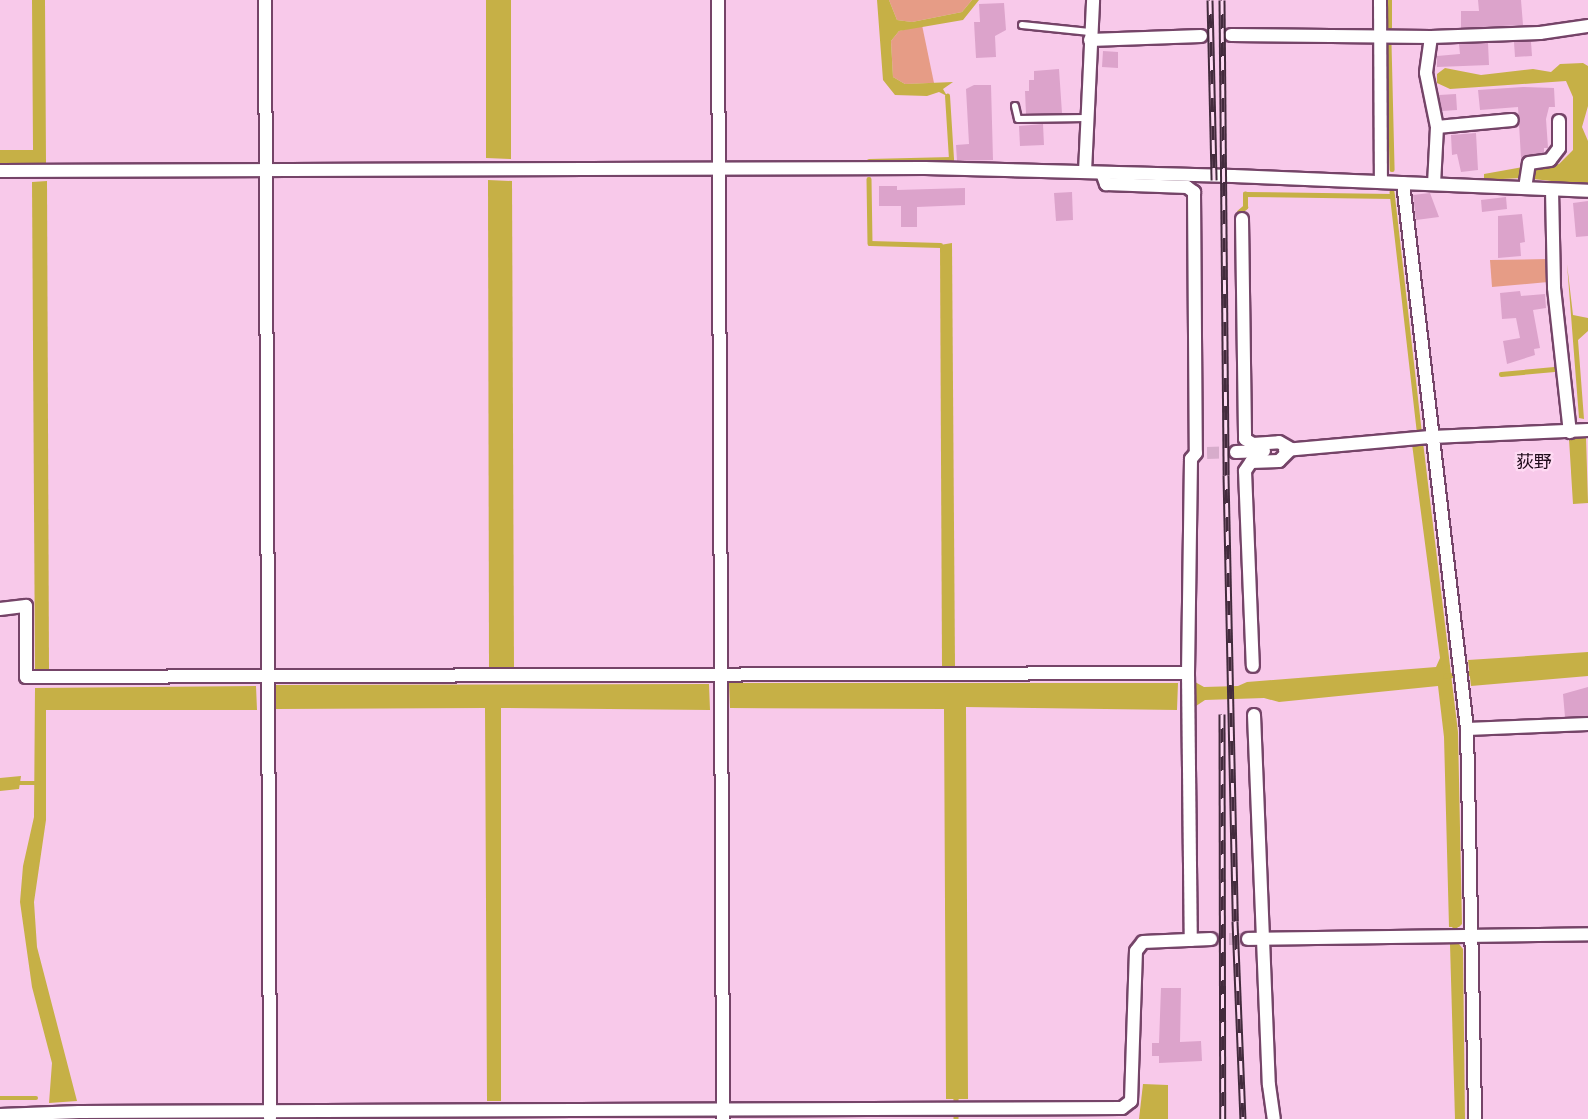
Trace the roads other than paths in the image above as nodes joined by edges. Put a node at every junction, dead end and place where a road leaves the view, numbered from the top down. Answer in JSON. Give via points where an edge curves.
{"nodes":[{"id":1,"x":265,"y":0,"type":"edge"},
{"id":2,"x":718,"y":0,"type":"edge"},
{"id":3,"x":1093,"y":0,"type":"edge"},
{"id":4,"x":1380,"y":0,"type":"edge"},
{"id":5,"x":1022,"y":25,"type":"dead end"},
{"id":6,"x":1588,"y":26,"type":"edge"},
{"id":7,"x":1380,"y":34,"type":"junction"},
{"id":8,"x":1090,"y":36,"type":"junction"},
{"id":9,"x":1201,"y":36,"type":"tunnel mouth"},
{"id":10,"x":1231,"y":36,"type":"tunnel mouth"},
{"id":11,"x":1431,"y":37,"type":"junction"},
{"id":12,"x":1015,"y":106,"type":"dead end"},
{"id":13,"x":1086,"y":118,"type":"junction"},
{"id":14,"x":1512,"y":120,"type":"dead end"},
{"id":15,"x":1559,"y":121,"type":"dead end"},
{"id":16,"x":1437,"y":127,"type":"junction"},
{"id":17,"x":718,"y":170,"type":"junction"},
{"id":18,"x":0,"y":171,"type":"edge"},
{"id":19,"x":266,"y":171,"type":"junction"},
{"id":20,"x":1085,"y":172,"type":"junction"},
{"id":21,"x":1102,"y":173,"type":"junction"},
{"id":22,"x":1381,"y":182,"type":"junction"},
{"id":23,"x":1403,"y":183,"type":"junction"},
{"id":24,"x":1434,"y":184,"type":"junction"},
{"id":25,"x":1525,"y":188,"type":"junction"},
{"id":26,"x":1552,"y":190,"type":"junction"},
{"id":27,"x":1588,"y":191,"type":"edge"},
{"id":28,"x":1242,"y":219,"type":"dead end"},
{"id":29,"x":1588,"y":430,"type":"edge"},
{"id":30,"x":1570,"y":432,"type":"junction"},
{"id":31,"x":1432,"y":437,"type":"junction"},
{"id":32,"x":1291,"y":449,"type":"junction"},
{"id":33,"x":1236,"y":452,"type":"tunnel mouth"},
{"id":34,"x":0,"y":609,"type":"edge"},
{"id":35,"x":1253,"y":666,"type":"dead end"},
{"id":36,"x":1188,"y":673,"type":"junction"},
{"id":37,"x":719,"y":675,"type":"junction"},
{"id":38,"x":267,"y":676,"type":"junction"},
{"id":39,"x":1254,"y":715,"type":"dead end"},
{"id":40,"x":1588,"y":724,"type":"edge"},
{"id":41,"x":1467,"y":729,"type":"junction"},
{"id":42,"x":1588,"y":934,"type":"edge"},
{"id":43,"x":1460,"y":935,"type":"junction"},
{"id":44,"x":1262,"y":938,"type":"junction"},
{"id":45,"x":1211,"y":939,"type":"tunnel mouth"},
{"id":46,"x":1248,"y":939,"type":"tunnel mouth"},
{"id":47,"x":1191,"y":940,"type":"junction"},
{"id":48,"x":723,"y":1114,"type":"edge"},
{"id":49,"x":977,"y":1114,"type":"edge"},
{"id":50,"x":0,"y":1115,"type":"edge"},
{"id":51,"x":270,"y":1115,"type":"edge"},
{"id":52,"x":1274,"y":1119,"type":"edge"},
{"id":53,"x":1475,"y":1119,"type":"edge"}],
"edges":[{"from":1,"to":19,"type":"street"},
{"from":2,"to":17,"type":"street"},
{"from":3,"to":8,"type":"street"},
{"from":4,"to":7,"type":"street"},
{"from":5,"to":8,"type":"lane"},
{"from":6,"to":11,"type":"street","via":[[1540,33]]},
{"from":7,"to":10,"type":"street"},
{"from":7,"to":11,"type":"street"},
{"from":7,"to":22,"type":"street"},
{"from":8,"to":9,"type":"street"},
{"from":8,"to":13,"type":"street"},
{"from":11,"to":16,"type":"street","via":[[1426,73]]},
{"from":12,"to":13,"type":"lane","via":[[1018,119]]},
{"from":13,"to":20,"type":"street"},
{"from":14,"to":16,"type":"street"},
{"from":15,"to":25,"type":"street","via":[[1559,148],[1550,160],[1529,163]]},
{"from":16,"to":24,"type":"street"},
{"from":17,"to":19,"type":"street"},
{"from":17,"to":20,"type":"street"},
{"from":17,"to":37,"type":"street"},
{"from":18,"to":19,"type":"street"},
{"from":19,"to":38,"type":"street"},
{"from":20,"to":21,"type":"street"},
{"from":21,"to":22,"type":"street"},
{"from":21,"to":36,"type":"street","via":[[1106,184],[1187,187],[1194,192],[1201,453],[1191,459]]},
{"from":22,"to":23,"type":"street"},
{"from":23,"to":24,"type":"street"},
{"from":23,"to":31,"type":"street"},
{"from":24,"to":25,"type":"street"},
{"from":25,"to":26,"type":"street"},
{"from":26,"to":27,"type":"street"},
{"from":26,"to":30,"type":"street","via":[[1554,288]]},
{"from":28,"to":32,"type":"street","via":[[1245,439],[1253,444],[1279,442]]},
{"from":29,"to":30,"type":"street"},
{"from":30,"to":31,"type":"street"},
{"from":31,"to":32,"type":"street"},
{"from":31,"to":41,"type":"street"},
{"from":32,"to":33,"type":"street"},
{"from":32,"to":35,"type":"street","via":[[1279,460],[1251,462],[1245,471]]},
{"from":34,"to":38,"type":"street","via":[[26,606],[26,677]]},
{"from":36,"to":37,"type":"street"},
{"from":36,"to":47,"type":"street"},
{"from":37,"to":38,"type":"street"},
{"from":37,"to":48,"type":"street"},
{"from":38,"to":51,"type":"street"},
{"from":39,"to":44,"type":"street"},
{"from":40,"to":41,"type":"street"},
{"from":41,"to":43,"type":"street"},
{"from":42,"to":43,"type":"street"},
{"from":43,"to":44,"type":"street"},
{"from":43,"to":53,"type":"street"},
{"from":44,"to":46,"type":"street"},
{"from":44,"to":52,"type":"street"},
{"from":45,"to":47,"type":"street"},
{"from":47,"to":49,"type":"street","via":[[1143,942],[1136,951],[1131,1101],[1122,1108]]},
{"from":48,"to":49,"type":"street","via":[[955,1109]]},
{"from":48,"to":51,"type":"street"},
{"from":50,"to":51,"type":"street"}]}
